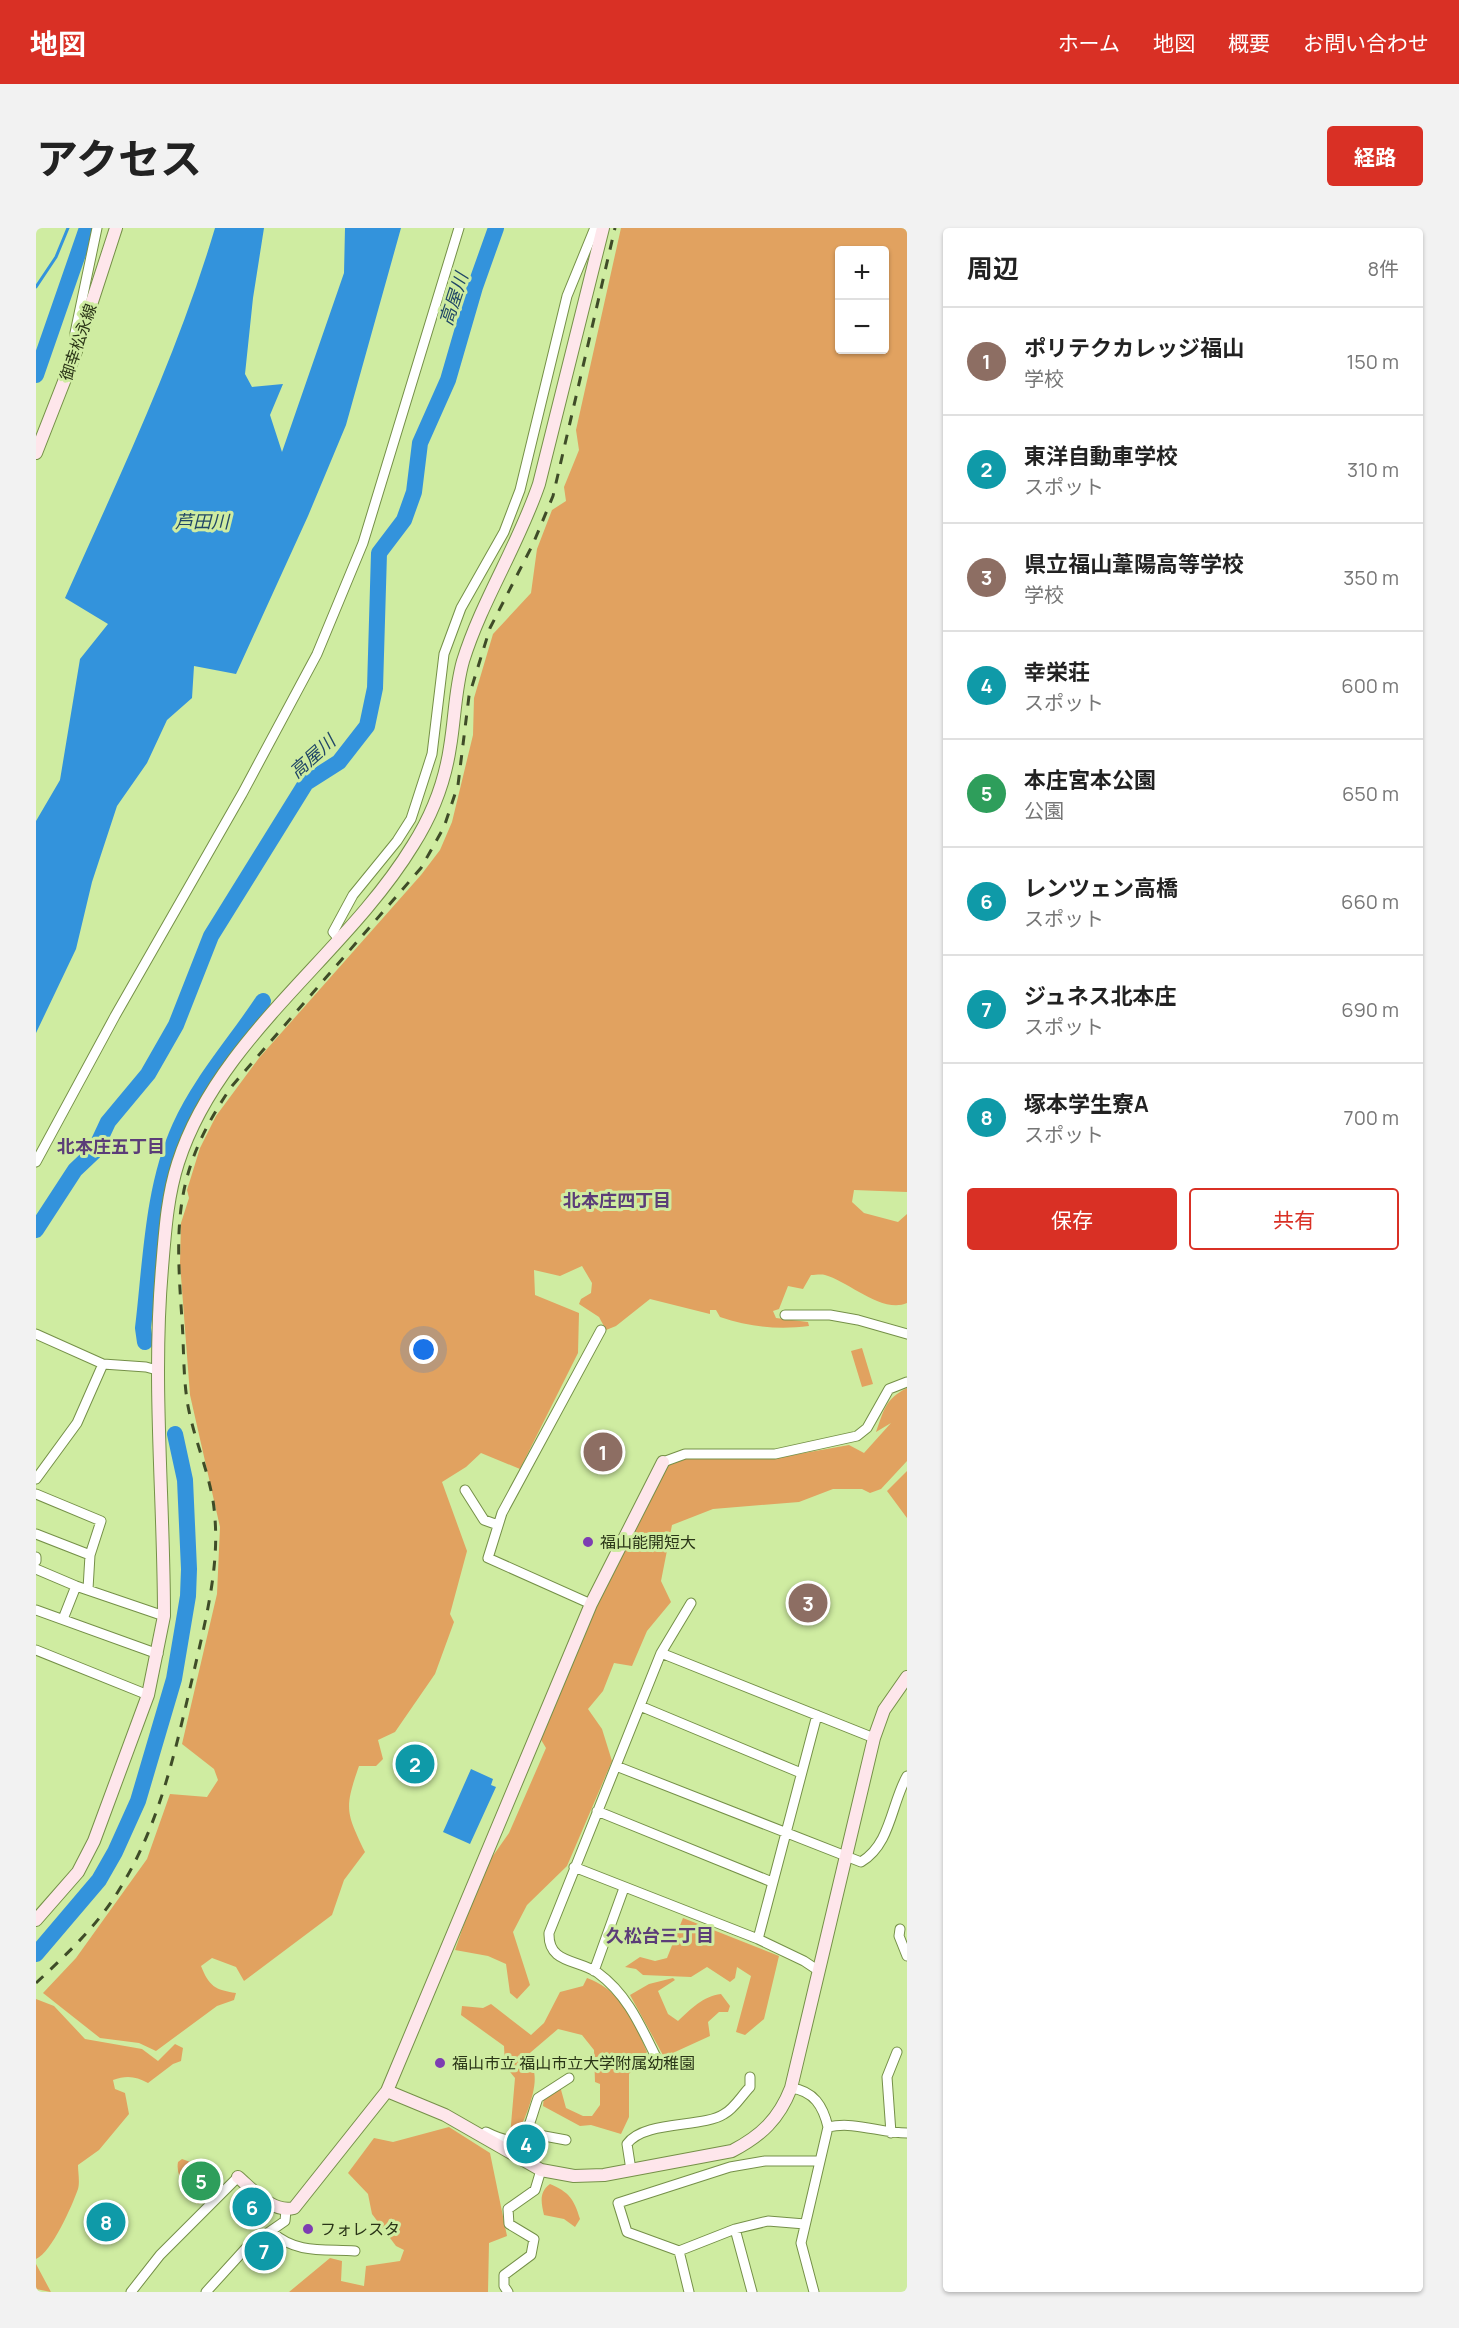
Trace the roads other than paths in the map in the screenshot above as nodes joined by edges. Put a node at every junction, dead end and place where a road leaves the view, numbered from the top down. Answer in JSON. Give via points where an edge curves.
{"nodes":[{"id":1,"x":97,"y":228,"type":"edge"},
{"id":2,"x":116,"y":228,"type":"edge"},
{"id":3,"x":459,"y":228,"type":"edge"},
{"id":4,"x":603,"y":229,"type":"edge"},
{"id":5,"x":76,"y":351,"type":"junction"},
{"id":6,"x":36,"y":453,"type":"edge"},
{"id":7,"x":339,"y":939,"type":"junction"},
{"id":8,"x":36,"y":1162,"type":"edge"},
{"id":9,"x":785,"y":1315,"type":"dead end"},
{"id":10,"x":601,"y":1330,"type":"dead end"},
{"id":11,"x":36,"y":1334,"type":"edge"},
{"id":12,"x":907,"y":1334,"type":"edge"},
{"id":13,"x":99,"y":1362,"type":"junction"},
{"id":14,"x":157,"y":1370,"type":"junction"},
{"id":15,"x":907,"y":1382,"type":"edge"},
{"id":16,"x":663,"y":1462,"type":"joint"},
{"id":17,"x":36,"y":1479,"type":"edge"},
{"id":18,"x":465,"y":1490,"type":"dead end"},
{"id":19,"x":36,"y":1494,"type":"edge"},
{"id":20,"x":498,"y":1525,"type":"junction"},
{"id":21,"x":36,"y":1534,"type":"edge"},
{"id":22,"x":90,"y":1555,"type":"junction"},
{"id":23,"x":36,"y":1569,"type":"edge"},
{"id":24,"x":76,"y":1586,"type":"junction"},
{"id":25,"x":88,"y":1588,"type":"junction"},
{"id":26,"x":691,"y":1603,"type":"dead end"},
{"id":27,"x":591,"y":1604,"type":"junction"},
{"id":28,"x":36,"y":1610,"type":"edge"},
{"id":29,"x":164,"y":1616,"type":"junction"},
{"id":30,"x":63,"y":1619,"type":"junction"},
{"id":31,"x":36,"y":1650,"type":"edge"},
{"id":32,"x":662,"y":1653,"type":"junction"},
{"id":33,"x":158,"y":1654,"type":"junction"},
{"id":34,"x":907,"y":1677,"type":"edge"},
{"id":35,"x":148,"y":1695,"type":"junction"},
{"id":36,"x":640,"y":1706,"type":"junction"},
{"id":37,"x":817,"y":1715,"type":"junction"},
{"id":38,"x":874,"y":1738,"type":"junction"},
{"id":39,"x":616,"y":1766,"type":"junction"},
{"id":40,"x":801,"y":1773,"type":"junction"},
{"id":41,"x":907,"y":1776,"type":"edge"},
{"id":42,"x":597,"y":1811,"type":"junction"},
{"id":43,"x":784,"y":1832,"type":"junction"},
{"id":44,"x":848,"y":1856,"type":"junction"},
{"id":45,"x":574,"y":1868,"type":"junction"},
{"id":46,"x":772,"y":1882,"type":"junction"},
{"id":47,"x":624,"y":1888,"type":"junction"},
{"id":48,"x":36,"y":1920,"type":"edge"},
{"id":49,"x":900,"y":1929,"type":"dead end"},
{"id":50,"x":758,"y":1939,"type":"junction"},
{"id":51,"x":907,"y":1956,"type":"edge"},
{"id":52,"x":594,"y":1971,"type":"junction"},
{"id":53,"x":819,"y":1971,"type":"junction"},
{"id":54,"x":897,"y":2052,"type":"dead end"},
{"id":55,"x":657,"y":2059,"type":"dead end"},
{"id":56,"x":750,"y":2077,"type":"dead end"},
{"id":57,"x":569,"y":2078,"type":"dead end"},
{"id":58,"x":791,"y":2088,"type":"junction"},
{"id":59,"x":387,"y":2091,"type":"junction"},
{"id":60,"x":828,"y":2127,"type":"junction"},
{"id":61,"x":528,"y":2133,"type":"junction"},
{"id":62,"x":891,"y":2133,"type":"junction"},
{"id":63,"x":907,"y":2133,"type":"edge"},
{"id":64,"x":483,"y":2136,"type":"junction"},
{"id":65,"x":566,"y":2140,"type":"dead end"},
{"id":66,"x":820,"y":2161,"type":"junction"},
{"id":67,"x":541,"y":2170,"type":"junction"},
{"id":68,"x":631,"y":2170,"type":"junction"},
{"id":69,"x":238,"y":2177,"type":"joint"},
{"id":70,"x":286,"y":2210,"type":"junction"},
{"id":71,"x":805,"y":2224,"type":"junction"},
{"id":72,"x":735,"y":2229,"type":"junction"},
{"id":73,"x":272,"y":2232,"type":"junction"},
{"id":74,"x":355,"y":2251,"type":"dead end"},
{"id":75,"x":679,"y":2251,"type":"junction"},
{"id":76,"x":131,"y":2292,"type":"edge"},
{"id":77,"x":206,"y":2292,"type":"edge"},
{"id":78,"x":508,"y":2292,"type":"edge"},
{"id":79,"x":689,"y":2292,"type":"edge"},
{"id":80,"x":752,"y":2292,"type":"edge"},
{"id":81,"x":814,"y":2292,"type":"edge"}],
"edges":[{"from":1,"to":5,"type":"street","via":[[75,333]]},
{"from":2,"to":5,"type":"street","name":"御幸松永線"},
{"from":3,"to":8,"type":"street","via":[[363,543],[317,654]]},
{"from":4,"to":7,"type":"street","via":[[539,484],[525,525],[474,627],[462,665],[450,749],[434,806],[384,888]]},
{"from":4,"to":7,"type":"street","via":[[594,230],[567,296],[520,490],[504,532],[461,608],[444,654],[432,754],[411,819],[353,895],[333,932]]},
{"from":5,"to":6,"type":"street","name":"御幸松永線"},
{"from":7,"to":14,"type":"street","via":[[228,1070],[207,1102],[178,1163],[166,1228],[157,1320]]},
{"from":9,"to":12,"type":"street","via":[[830,1315]]},
{"from":10,"to":20,"type":"street"},
{"from":11,"to":13,"type":"street"},
{"from":13,"to":14,"type":"street"},
{"from":13,"to":17,"type":"street","via":[[77,1423]]},
{"from":14,"to":29,"type":"street"},
{"from":15,"to":16,"type":"street","via":[[889,1389],[867,1428],[857,1436],[775,1454],[685,1454]]},
{"from":16,"to":27,"type":"street"},
{"from":18,"to":20,"type":"street","via":[[483,1520]]},
{"from":19,"to":22,"type":"street","via":[[101,1521]]},
{"from":20,"to":27,"type":"street","via":[[488,1558]]},
{"from":21,"to":22,"type":"street"},
{"from":22,"to":25,"type":"street"},
{"from":23,"to":24,"type":"street"},
{"from":24,"to":25,"type":"street"},
{"from":24,"to":30,"type":"street"},
{"from":25,"to":29,"type":"street"},
{"from":26,"to":32,"type":"street"},
{"from":27,"to":59,"type":"street"},
{"from":28,"to":30,"type":"street"},
{"from":29,"to":33,"type":"street"},
{"from":30,"to":33,"type":"street"},
{"from":31,"to":35,"type":"street"},
{"from":32,"to":36,"type":"street"},
{"from":32,"to":37,"type":"street"},
{"from":33,"to":35,"type":"street"},
{"from":34,"to":38,"type":"street","via":[[884,1710]]},
{"from":35,"to":48,"type":"street","via":[[94,1841],[78,1872]]},
{"from":36,"to":39,"type":"street"},
{"from":36,"to":40,"type":"street"},
{"from":37,"to":38,"type":"street"},
{"from":37,"to":40,"type":"street"},
{"from":38,"to":44,"type":"street"},
{"from":39,"to":42,"type":"street"},
{"from":39,"to":43,"type":"street"},
{"from":40,"to":43,"type":"street"},
{"from":41,"to":44,"type":"street","via":[[872,1855],[861,1862]]},
{"from":42,"to":45,"type":"street"},
{"from":42,"to":46,"type":"street"},
{"from":43,"to":44,"type":"street"},
{"from":43,"to":46,"type":"street"},
{"from":44,"to":53,"type":"street"},
{"from":45,"to":47,"type":"street"},
{"from":45,"to":52,"type":"street","via":[[549,1933],[549,1945],[554,1953]]},
{"from":46,"to":50,"type":"street"},
{"from":47,"to":50,"type":"street"},
{"from":47,"to":52,"type":"street"},
{"from":49,"to":51,"type":"street"},
{"from":50,"to":53,"type":"street"},
{"from":52,"to":55,"type":"street","via":[[621,1992]]},
{"from":53,"to":58,"type":"street"},
{"from":54,"to":62,"type":"street","via":[[887,2077]]},
{"from":56,"to":68,"type":"street","via":[[750,2087],[723,2115],[654,2129],[631,2138],[627,2144]]},
{"from":57,"to":61,"type":"street","via":[[538,2098]]},
{"from":58,"to":60,"type":"street","via":[[814,2098],[824,2111]]},
{"from":58,"to":68,"type":"street","via":[[783,2109],[771,2124],[732,2151]]},
{"from":59,"to":64,"type":"street"},
{"from":59,"to":70,"type":"street","via":[[294,2208]]},
{"from":60,"to":62,"type":"street","via":[[870,2126]]},
{"from":60,"to":66,"type":"street"},
{"from":61,"to":64,"type":"street","via":[[517,2142],[506,2142],[486,2132]]},
{"from":61,"to":65,"type":"street"},
{"from":62,"to":63,"type":"street"},
{"from":64,"to":67,"type":"street"},
{"from":66,"to":71,"type":"street"},
{"from":66,"to":75,"type":"street","via":[[765,2161],[730,2167],[618,2203],[627,2232]]},
{"from":67,"to":68,"type":"street","via":[[574,2176]]},
{"from":67,"to":78,"type":"street","via":[[535,2190],[508,2209],[509,2224],[534,2239],[531,2255],[504,2276]]},
{"from":69,"to":70,"type":"street","via":[[261,2198]]},
{"from":69,"to":76,"type":"street","via":[[159,2255]]},
{"from":70,"to":73,"type":"street","via":[[285,2221]]},
{"from":71,"to":72,"type":"street","via":[[768,2221]]},
{"from":71,"to":81,"type":"street","via":[[801,2243]]},
{"from":72,"to":75,"type":"street"},
{"from":72,"to":80,"type":"street"},
{"from":73,"to":74,"type":"street","via":[[284,2243],[300,2249]]},
{"from":73,"to":77,"type":"street","via":[[246,2248]]},
{"from":75,"to":79,"type":"street"}]}
